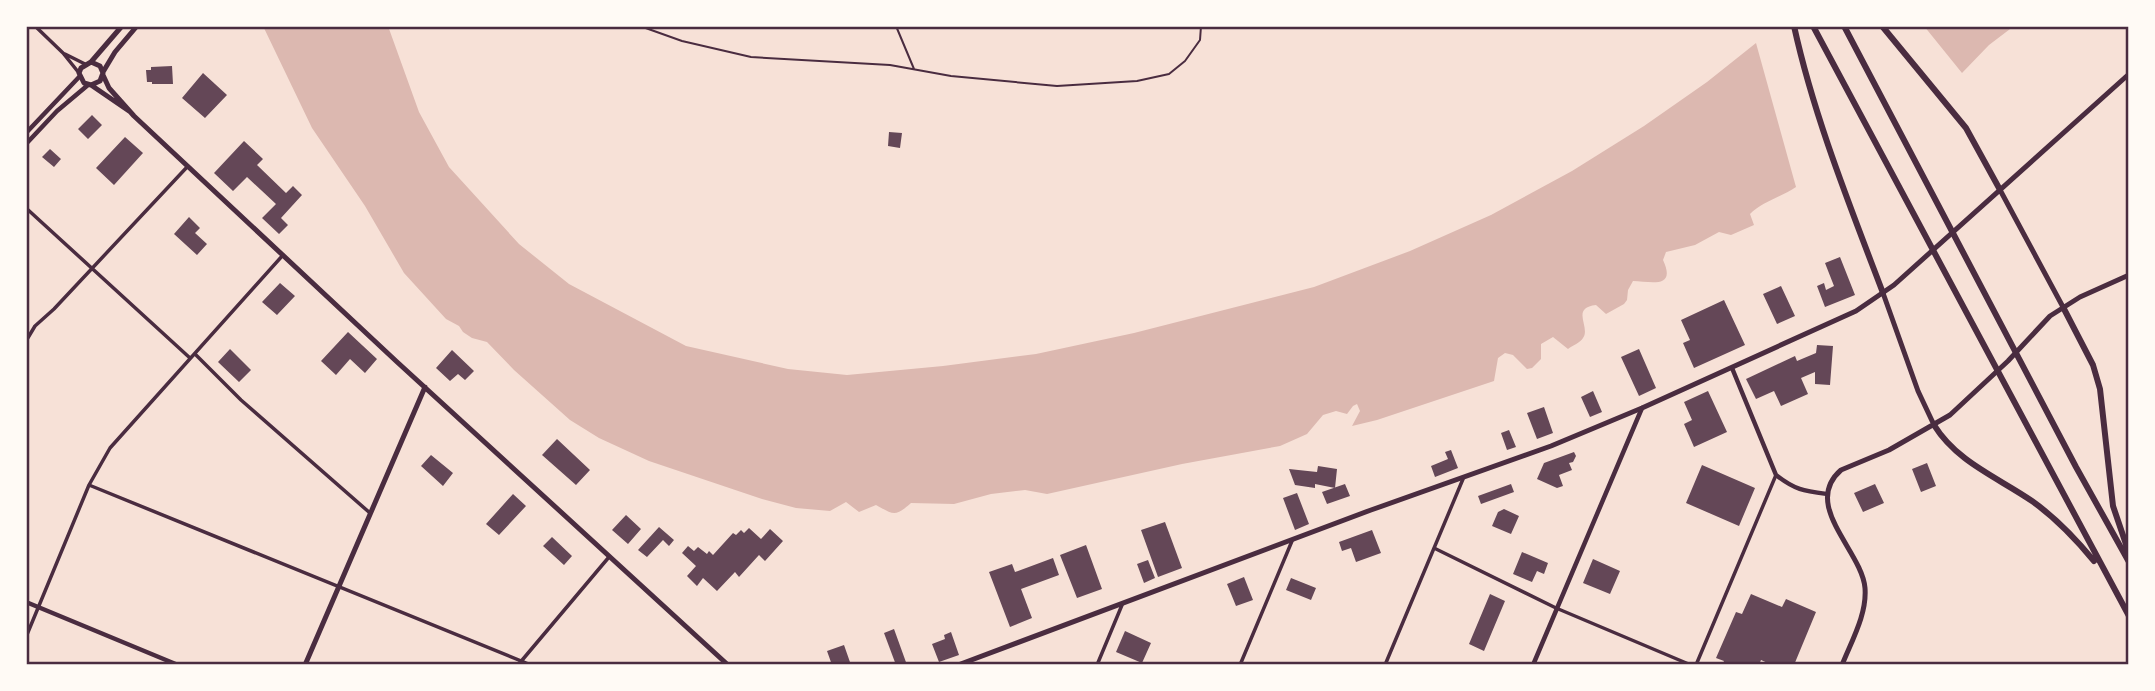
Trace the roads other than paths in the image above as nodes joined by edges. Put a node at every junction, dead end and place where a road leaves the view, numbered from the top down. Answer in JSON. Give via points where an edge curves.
{"nodes":[{"id":1,"x":35,"y":26,"type":"edge"},
{"id":2,"x":122,"y":26,"type":"edge"},
{"id":3,"x":138,"y":26,"type":"edge"},
{"id":4,"x":640,"y":26,"type":"edge"},
{"id":5,"x":897,"y":26,"type":"edge"},
{"id":6,"x":1201,"y":26,"type":"edge"},
{"id":7,"x":1794,"y":26,"type":"edge"},
{"id":8,"x":1814,"y":26,"type":"edge"},
{"id":9,"x":1844,"y":26,"type":"edge"},
{"id":10,"x":1882,"y":26,"type":"edge"},
{"id":11,"x":63,"y":53,"type":"junction"},
{"id":12,"x":88,"y":63,"type":"junction"},
{"id":13,"x":915,"y":70,"type":"junction"},
{"id":14,"x":80,"y":74,"type":"junction"},
{"id":15,"x":103,"y":74,"type":"junction"},
{"id":16,"x":2129,"y":74,"type":"edge"},
{"id":17,"x":90,"y":85,"type":"junction"},
{"id":18,"x":131,"y":112,"type":"junction"},
{"id":19,"x":26,"y":133,"type":"edge"},
{"id":20,"x":26,"y":144,"type":"edge"},
{"id":21,"x":188,"y":166,"type":"junction"},
{"id":22,"x":1999,"y":188,"type":"junction"},
{"id":23,"x":26,"y":208,"type":"edge"},
{"id":24,"x":283,"y":255,"type":"junction"},
{"id":25,"x":92,"y":268,"type":"junction"},
{"id":26,"x":2129,"y":275,"type":"edge"},
{"id":27,"x":1883,"y":293,"type":"junction"},
{"id":28,"x":2063,"y":307,"type":"junction"},
{"id":29,"x":26,"y":341,"type":"edge"},
{"id":30,"x":195,"y":355,"type":"junction"},
{"id":31,"x":190,"y":358,"type":"junction"},
{"id":32,"x":1732,"y":368,"type":"junction"},
{"id":33,"x":425,"y":387,"type":"junction"},
{"id":34,"x":1642,"y":408,"type":"junction"},
{"id":35,"x":1934,"y":425,"type":"junction"},
{"id":36,"x":1776,"y":475,"type":"junction"},
{"id":37,"x":1463,"y":479,"type":"junction"},
{"id":38,"x":89,"y":485,"type":"junction"},
{"id":39,"x":1827,"y":494,"type":"junction"},
{"id":40,"x":370,"y":513,"type":"junction"},
{"id":41,"x":1293,"y":540,"type":"junction"},
{"id":42,"x":1434,"y":548,"type":"junction"},
{"id":43,"x":2129,"y":554,"type":"edge"},
{"id":44,"x":610,"y":557,"type":"junction"},
{"id":45,"x":2129,"y":562,"type":"edge"},
{"id":46,"x":2104,"y":572,"type":"junction"},
{"id":47,"x":338,"y":588,"type":"junction"},
{"id":48,"x":26,"y":602,"type":"edge"},
{"id":49,"x":1122,"y":605,"type":"junction"},
{"id":50,"x":39,"y":607,"type":"junction"},
{"id":51,"x":1556,"y":608,"type":"junction"},
{"id":52,"x":2129,"y":616,"type":"edge"},
{"id":53,"x":26,"y":637,"type":"edge"},
{"id":54,"x":520,"y":659,"type":"junction"},
{"id":55,"x":178,"y":665,"type":"edge"},
{"id":56,"x":305,"y":665,"type":"edge"},
{"id":57,"x":518,"y":665,"type":"edge"},
{"id":58,"x":531,"y":665,"type":"edge"},
{"id":59,"x":728,"y":665,"type":"edge"},
{"id":60,"x":958,"y":665,"type":"edge"},
{"id":61,"x":1097,"y":665,"type":"edge"},
{"id":62,"x":1240,"y":665,"type":"edge"},
{"id":63,"x":1385,"y":665,"type":"edge"},
{"id":64,"x":1533,"y":665,"type":"edge"},
{"id":65,"x":1694,"y":665,"type":"edge"},
{"id":66,"x":1842,"y":665,"type":"edge"}],
"edges":[{"from":1,"to":11,"type":"street"},
{"from":2,"to":12,"type":"main road"},
{"from":3,"to":15,"type":"main road"},
{"from":4,"to":13,"type":"lane","via":[[751,57]]},
{"from":5,"to":13,"type":"lane"},
{"from":6,"to":13,"type":"lane","via":[[1200,40],[1185,61],[1169,74],[1137,81],[1057,86]]},
{"from":7,"to":27,"type":"highway"},
{"from":8,"to":46,"type":"highway"},
{"from":9,"to":45,"type":"highway"},
{"from":10,"to":22,"type":"highway","via":[[1966,128]]},
{"from":11,"to":12,"type":"street"},
{"from":11,"to":14,"type":"street"},
{"from":12,"to":14,"type":"main road"},
{"from":12,"to":15,"type":"main road","via":[[100,66]]},
{"from":14,"to":17,"type":"main road"},
{"from":14,"to":19,"type":"street"},
{"from":15,"to":17,"type":"main road"},
{"from":15,"to":18,"type":"main road"},
{"from":16,"to":22,"type":"main road"},
{"from":17,"to":18,"type":"main road"},
{"from":17,"to":20,"type":"street"},
{"from":18,"to":21,"type":"main road"},
{"from":21,"to":24,"type":"main road"},
{"from":21,"to":25,"type":"street"},
{"from":22,"to":27,"type":"main road"},
{"from":22,"to":28,"type":"main road"},
{"from":23,"to":25,"type":"street"},
{"from":24,"to":30,"type":"street"},
{"from":24,"to":33,"type":"main road"},
{"from":25,"to":29,"type":"street"},
{"from":25,"to":31,"type":"street"},
{"from":26,"to":28,"type":"main road"},
{"from":27,"to":32,"type":"main road","via":[[1856,311]]},
{"from":27,"to":35,"type":"main road"},
{"from":28,"to":35,"type":"main road","via":[[1968,400]]},
{"from":28,"to":43,"type":"highway","via":[[2100,388],[2113,506]]},
{"from":30,"to":31,"type":"street"},
{"from":30,"to":40,"type":"street"},
{"from":31,"to":38,"type":"street","via":[[110,448]]},
{"from":32,"to":34,"type":"main road"},
{"from":32,"to":36,"type":"street"},
{"from":33,"to":40,"type":"main road"},
{"from":33,"to":44,"type":"main road"},
{"from":34,"to":37,"type":"main road"},
{"from":34,"to":51,"type":"street"},
{"from":35,"to":39,"type":"main road","via":[[1841,470]]},
{"from":35,"to":46,"type":"highway","via":[[1962,457],[2054,518]]},
{"from":36,"to":39,"type":"street","via":[[1804,492]]},
{"from":36,"to":65,"type":"street"},
{"from":37,"to":41,"type":"main road"},
{"from":37,"to":42,"type":"street"},
{"from":38,"to":47,"type":"street"},
{"from":38,"to":50,"type":"street"},
{"from":39,"to":66,"type":"main road","via":[[1833,519],[1865,583],[1865,607]]},
{"from":40,"to":47,"type":"main road"},
{"from":41,"to":49,"type":"main road"},
{"from":41,"to":62,"type":"street"},
{"from":42,"to":51,"type":"street"},
{"from":42,"to":63,"type":"street"},
{"from":44,"to":54,"type":"street"},
{"from":44,"to":59,"type":"main road"},
{"from":46,"to":52,"type":"highway"},
{"from":47,"to":54,"type":"street"},
{"from":47,"to":56,"type":"main road"},
{"from":48,"to":50,"type":"street"},
{"from":49,"to":60,"type":"main road"},
{"from":49,"to":61,"type":"street"},
{"from":50,"to":53,"type":"street"},
{"from":50,"to":55,"type":"street"},
{"from":51,"to":64,"type":"street"},
{"from":51,"to":65,"type":"street"},
{"from":54,"to":57,"type":"street"},
{"from":54,"to":58,"type":"street"}]}
